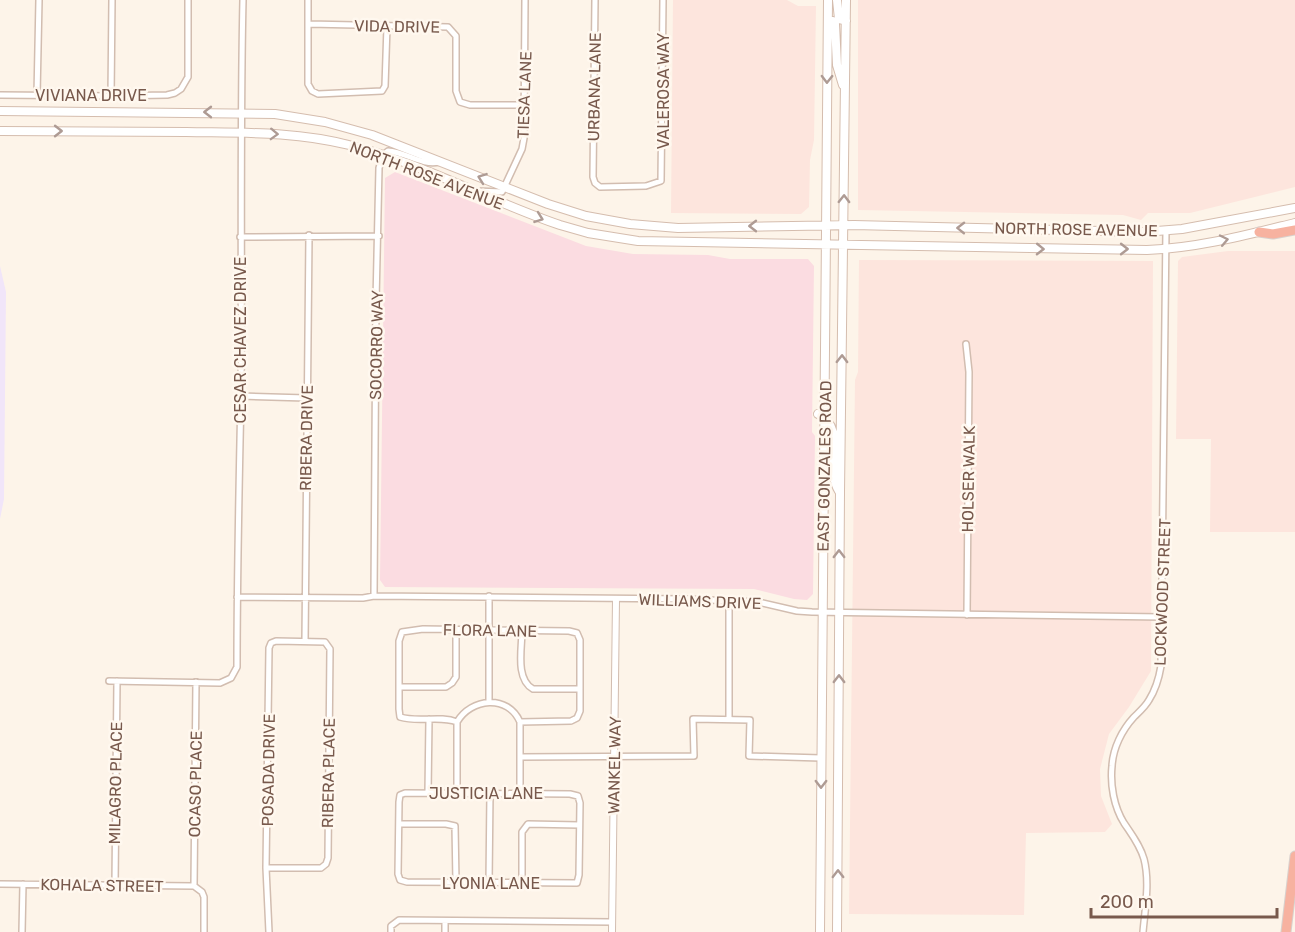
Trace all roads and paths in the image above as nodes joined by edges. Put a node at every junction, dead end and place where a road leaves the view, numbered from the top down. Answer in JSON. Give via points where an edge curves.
{"nodes":[{"id":1,"x":39,"y":0,"type":"edge"},
{"id":2,"x":112,"y":0,"type":"edge"},
{"id":3,"x":188,"y":0,"type":"edge"},
{"id":4,"x":243,"y":0,"type":"edge"},
{"id":5,"x":308,"y":0,"type":"edge"},
{"id":6,"x":525,"y":0,"type":"edge"},
{"id":7,"x":595,"y":0,"type":"edge"},
{"id":8,"x":663,"y":0,"type":"edge"},
{"id":9,"x":828,"y":0,"type":"edge"},
{"id":10,"x":837,"y":0,"type":"edge"},
{"id":11,"x":846,"y":0,"type":"edge"},
{"id":12,"x":828,"y":21,"type":"junction"},
{"id":13,"x":846,"y":21,"type":"junction"},
{"id":14,"x":309,"y":24,"type":"junction"},
{"id":15,"x":387,"y":26,"type":"junction"},
{"id":16,"x":845,"y":91,"type":"junction"},
{"id":17,"x":0,"y":95,"type":"edge"},
{"id":18,"x":37,"y":95,"type":"junction"},
{"id":19,"x":111,"y":96,"type":"junction"},
{"id":20,"x":525,"y":105,"type":"junction"},
{"id":21,"x":0,"y":111,"type":"edge"},
{"id":22,"x":241,"y":113,"type":"junction"},
{"id":23,"x":0,"y":131,"type":"edge"},
{"id":24,"x":241,"y":133,"type":"junction"},
{"id":25,"x":383,"y":155,"type":"junction"},
{"id":26,"x":439,"y":162,"type":"junction"},
{"id":27,"x":661,"y":181,"type":"joint"},
{"id":28,"x":506,"y":187,"type":"junction"},
{"id":29,"x":473,"y":191,"type":"junction"},
{"id":30,"x":1295,"y":208,"type":"edge"},
{"id":31,"x":1295,"y":223,"type":"edge"},
{"id":32,"x":843,"y":225,"type":"junction"},
{"id":33,"x":826,"y":226,"type":"junction"},
{"id":34,"x":1166,"y":230,"type":"junction"},
{"id":35,"x":1295,"y":230,"type":"edge"},
{"id":36,"x":1259,"y":232,"type":"junction"},
{"id":37,"x":309,"y":235,"type":"junction"},
{"id":38,"x":378,"y":236,"type":"junction"},
{"id":39,"x":240,"y":237,"type":"junction"},
{"id":40,"x":826,"y":245,"type":"junction"},
{"id":41,"x":843,"y":245,"type":"junction"},
{"id":42,"x":1166,"y":249,"type":"junction"},
{"id":43,"x":966,"y":344,"type":"dead end"},
{"id":44,"x":241,"y":396,"type":"junction"},
{"id":45,"x":306,"y":398,"type":"junction"},
{"id":46,"x":822,"y":416,"type":"junction"},
{"id":47,"x":840,"y":493,"type":"junction"},
{"id":48,"x":374,"y":596,"type":"junction"},
{"id":49,"x":489,"y":596,"type":"junction"},
{"id":50,"x":237,"y":597,"type":"junction"},
{"id":51,"x":304,"y":597,"type":"junction"},
{"id":52,"x":616,"y":599,"type":"junction"},
{"id":53,"x":729,"y":600,"type":"junction"},
{"id":54,"x":822,"y":612,"type":"junction"},
{"id":55,"x":839,"y":612,"type":"junction"},
{"id":56,"x":967,"y":615,"type":"junction"},
{"id":57,"x":1162,"y":617,"type":"junction"},
{"id":58,"x":456,"y":630,"type":"junction"},
{"id":59,"x":489,"y":630,"type":"junction"},
{"id":60,"x":522,"y":630,"type":"junction"},
{"id":61,"x":305,"y":641,"type":"junction"},
{"id":62,"x":109,"y":681,"type":"dead end"},
{"id":63,"x":117,"y":681,"type":"junction"},
{"id":64,"x":196,"y":682,"type":"junction"},
{"id":65,"x":399,"y":687,"type":"junction"},
{"id":66,"x":580,"y":689,"type":"junction"},
{"id":67,"x":489,"y":701,"type":"junction"},
{"id":68,"x":429,"y":719,"type":"junction"},
{"id":69,"x":729,"y":719,"type":"junction"},
{"id":70,"x":458,"y":722,"type":"junction"},
{"id":71,"x":520,"y":722,"type":"junction"},
{"id":72,"x":520,"y":757,"type":"junction"},
{"id":73,"x":614,"y":758,"type":"junction"},
{"id":74,"x":821,"y":758,"type":"junction"},
{"id":75,"x":428,"y":793,"type":"junction"},
{"id":76,"x":458,"y":793,"type":"junction"},
{"id":77,"x":489,"y":793,"type":"junction"},
{"id":78,"x":520,"y":793,"type":"junction"},
{"id":79,"x":399,"y":824,"type":"junction"},
{"id":80,"x":579,"y":825,"type":"junction"},
{"id":81,"x":1295,"y":855,"type":"edge"},
{"id":82,"x":266,"y":868,"type":"junction"},
{"id":83,"x":456,"y":882,"type":"junction"},
{"id":84,"x":489,"y":882,"type":"junction"},
{"id":85,"x":522,"y":883,"type":"junction"},
{"id":86,"x":0,"y":884,"type":"edge"},
{"id":87,"x":23,"y":884,"type":"junction"},
{"id":88,"x":114,"y":885,"type":"junction"},
{"id":89,"x":194,"y":886,"type":"junction"},
{"id":90,"x":446,"y":921,"type":"junction"},
{"id":91,"x":612,"y":922,"type":"junction"},
{"id":92,"x":22,"y":932,"type":"edge"},
{"id":93,"x":204,"y":932,"type":"edge"},
{"id":94,"x":269,"y":932,"type":"edge"},
{"id":95,"x":391,"y":932,"type":"edge"},
{"id":96,"x":446,"y":932,"type":"edge"},
{"id":97,"x":612,"y":932,"type":"edge"},
{"id":98,"x":820,"y":932,"type":"edge"},
{"id":99,"x":837,"y":932,"type":"edge"},
{"id":100,"x":1143,"y":932,"type":"edge"},
{"id":101,"x":1286,"y":932,"type":"edge"}],
"edges":[{"from":1,"to":18,"type":"street"},
{"from":2,"to":19,"type":"street"},
{"from":3,"to":19,"type":"street","name":"VIVIANA DRIVE","via":[[188,77],[181,89],[167,94]]},
{"from":4,"to":22,"type":"street","name":"CESAR CHAVEZ DRIVE"},
{"from":5,"to":14,"type":"street"},
{"from":6,"to":20,"type":"street","name":"TIESA LANE"},
{"from":7,"to":27,"type":"street","name":"URBANA LANE","via":[[596,183],[600,187],[645,186]]},
{"from":8,"to":27,"type":"street","name":"VALEROSA WAY"},
{"from":9,"to":12,"type":"main road","name":"EAST GONZALES ROAD"},
{"from":10,"to":13,"type":"main road","via":[[839,19]]},
{"from":11,"to":13,"type":"main road","name":"EAST GONZALES ROAD"},
{"from":12,"to":16,"type":"main road","via":[[836,24],[837,65]]},
{"from":12,"to":33,"type":"main road","name":"EAST GONZALES ROAD","one_way":true},
{"from":13,"to":16,"type":"main road","name":"EAST GONZALES ROAD"},
{"from":14,"to":15,"type":"street","name":"VIDA DRIVE"},
{"from":14,"to":15,"type":"street","via":[[308,84],[318,94],[382,91]]},
{"from":15,"to":20,"type":"street","name":"VIDA DRIVE","via":[[453,30],[460,102]]},
{"from":32,"to":16,"type":"main road","name":"EAST GONZALES ROAD","one_way":true},
{"from":17,"to":18,"type":"street","name":"VIVIANA DRIVE"},
{"from":18,"to":19,"type":"street","name":"VIVIANA DRIVE"},
{"from":20,"to":28,"type":"street","name":"TIESA LANE","via":[[524,138]]},
{"from":22,"to":21,"type":"main road","name":"NORTH ROSE AVENUE","one_way":true},
{"from":22,"to":24,"type":"street","name":"CESAR CHAVEZ DRIVE"},
{"from":22,"to":26,"type":"main road","name":"NORTH ROSE AVENUE","via":[[293,116],[347,127]]},
{"from":23,"to":24,"type":"main road","name":"NORTH ROSE AVENUE","one_way":true},
{"from":24,"to":25,"type":"main road","name":"NORTH ROSE AVENUE","one_way":true,"via":[[321,139]]},
{"from":24,"to":39,"type":"street","name":"CESAR CHAVEZ DRIVE"},
{"from":25,"to":26,"type":"street","via":[[392,151],[431,164]]},
{"from":25,"to":29,"type":"main road","name":"NORTH ROSE AVENUE"},
{"from":25,"to":38,"type":"street","name":"SOCORRO WAY","via":[[379,168]]},
{"from":28,"to":26,"type":"main road","name":"NORTH ROSE AVENUE","one_way":true},
{"from":28,"to":29,"type":"street","via":[[500,194]]},
{"from":33,"to":28,"type":"main road","name":"NORTH ROSE AVENUE","one_way":true,"via":[[678,228],[630,224],[576,213]]},
{"from":29,"to":40,"type":"main road","name":"NORTH ROSE AVENUE","one_way":true,"via":[[560,225],[607,236],[668,243]]},
{"from":30,"to":34,"type":"main road","name":"NORTH ROSE AVENUE"},
{"from":31,"to":36,"type":"main road","name":"NORTH ROSE AVENUE"},
{"from":32,"to":33,"type":"main road","name":"NORTH ROSE AVENUE"},
{"from":34,"to":32,"type":"main road","name":"NORTH ROSE AVENUE","one_way":true},
{"from":32,"to":41,"type":"main road","name":"EAST GONZALES ROAD"},
{"from":33,"to":40,"type":"main road","name":"EAST GONZALES ROAD"},
{"from":34,"to":42,"type":"street","name":"LOCKWOOD STREET"},
{"from":35,"to":36,"type":"highway"},
{"from":42,"to":36,"type":"main road","name":"NORTH ROSE AVENUE","one_way":true},
{"from":37,"to":38,"type":"street"},
{"from":37,"to":39,"type":"street"},
{"from":37,"to":45,"type":"street","name":"RIBERA DRIVE"},
{"from":38,"to":48,"type":"street","name":"SOCORRO WAY"},
{"from":39,"to":44,"type":"street","name":"CESAR CHAVEZ DRIVE"},
{"from":40,"to":41,"type":"main road","name":"NORTH ROSE AVENUE"},
{"from":40,"to":46,"type":"main road","name":"EAST GONZALES ROAD"},
{"from":41,"to":42,"type":"main road","name":"NORTH ROSE AVENUE","one_way":true},
{"from":47,"to":41,"type":"main road","name":"EAST GONZALES ROAD","one_way":true},
{"from":42,"to":57,"type":"street","name":"LOCKWOOD STREET"},
{"from":43,"to":56,"type":"street","name":"HOLSER WALK"},
{"from":44,"to":45,"type":"street"},
{"from":44,"to":50,"type":"street","name":"CESAR CHAVEZ DRIVE"},
{"from":45,"to":51,"type":"street","name":"RIBERA DRIVE"},
{"from":46,"to":47,"type":"main road","via":[[834,428],[833,482]]},
{"from":46,"to":54,"type":"main road","name":"EAST GONZALES ROAD"},
{"from":55,"to":47,"type":"main road","name":"EAST GONZALES ROAD","one_way":true},
{"from":48,"to":49,"type":"street","name":"WILLIAMS DRIVE"},
{"from":48,"to":51,"type":"street","name":"WILLIAMS DRIVE"},
{"from":49,"to":52,"type":"street","name":"WILLIAMS DRIVE"},
{"from":49,"to":59,"type":"street"},
{"from":50,"to":51,"type":"street","name":"WILLIAMS DRIVE"},
{"from":50,"to":64,"type":"street","name":"CESAR CHAVEZ DRIVE","via":[[237,667],[231,678]]},
{"from":51,"to":61,"type":"street","name":"RIBERA DRIVE"},
{"from":52,"to":53,"type":"street","name":"WILLIAMS DRIVE"},
{"from":52,"to":73,"type":"street","name":"WANKEL WAY"},
{"from":53,"to":54,"type":"street","name":"WILLIAMS DRIVE"},
{"from":53,"to":69,"type":"street"},
{"from":54,"to":55,"type":"street","name":"WILLIAMS DRIVE"},
{"from":54,"to":74,"type":"main road","name":"EAST GONZALES ROAD"},
{"from":55,"to":56,"type":"street","name":"WILLIAMS DRIVE"},
{"from":99,"to":55,"type":"main road","name":"EAST GONZALES ROAD","one_way":true},
{"from":56,"to":57,"type":"street","name":"WILLIAMS DRIVE"},
{"from":57,"to":100,"type":"street","name":"LOCKWOOD STREET","via":[[1159,678],[1148,702],[1121,734],[1112,765],[1116,803],[1138,845],[1146,871]]},
{"from":58,"to":59,"type":"street","name":"FLORA LANE"},
{"from":58,"to":65,"type":"street","via":[[456,677],[452,683],[446,687]]},
{"from":58,"to":65,"type":"street","name":"FLORA LANE","via":[[409,629],[401,633]]},
{"from":59,"to":60,"type":"street","name":"FLORA LANE"},
{"from":59,"to":67,"type":"street"},
{"from":60,"to":66,"type":"street","via":[[522,670],[527,686]]},
{"from":60,"to":66,"type":"street","name":"FLORA LANE","via":[[577,633]]},
{"from":61,"to":82,"type":"street","name":"POSADA DRIVE","via":[[276,641],[269,648]]},
{"from":61,"to":82,"type":"street","name":"RIBERA PLACE","via":[[325,642],[330,649],[328,858],[321,868]]},
{"from":62,"to":63,"type":"street"},
{"from":63,"to":64,"type":"street"},
{"from":63,"to":88,"type":"street","name":"MILAGRO PLACE"},
{"from":64,"to":89,"type":"street","name":"OCASO PLACE"},
{"from":65,"to":68,"type":"street","via":[[400,717]]},
{"from":66,"to":71,"type":"street","via":[[578,716],[571,721]]},
{"from":67,"to":70,"type":"street","via":[[471,708]]},
{"from":67,"to":71,"type":"street","via":[[508,707]]},
{"from":68,"to":70,"type":"street"},
{"from":68,"to":75,"type":"street"},
{"from":69,"to":73,"type":"street","via":[[693,719],[694,756]]},
{"from":69,"to":74,"type":"street","via":[[750,720],[749,756]]},
{"from":70,"to":76,"type":"street"},
{"from":71,"to":72,"type":"street"},
{"from":72,"to":73,"type":"street"},
{"from":72,"to":78,"type":"street"},
{"from":73,"to":91,"type":"street","name":"WANKEL WAY"},
{"from":74,"to":98,"type":"main road","name":"EAST GONZALES ROAD","one_way":true},
{"from":75,"to":76,"type":"street","name":"JUSTICIA LANE"},
{"from":75,"to":79,"type":"street","name":"JUSTICIA LANE","via":[[400,796]]},
{"from":76,"to":77,"type":"street","name":"JUSTICIA LANE"},
{"from":77,"to":78,"type":"street","name":"JUSTICIA LANE"},
{"from":77,"to":84,"type":"street"},
{"from":78,"to":80,"type":"street","name":"JUSTICIA LANE","via":[[578,796]]},
{"from":79,"to":83,"type":"street","via":[[454,826]]},
{"from":79,"to":83,"type":"street","name":"LYONIA LANE","via":[[398,874],[402,880]]},
{"from":80,"to":85,"type":"street","via":[[528,824],[522,832]]},
{"from":80,"to":85,"type":"street","name":"LYONIA LANE","via":[[577,883]]},
{"from":81,"to":101,"type":"highway"},
{"from":82,"to":94,"type":"street","name":"POSADA DRIVE"},
{"from":83,"to":84,"type":"street","name":"LYONIA LANE"},
{"from":84,"to":85,"type":"street","name":"LYONIA LANE"},
{"from":86,"to":87,"type":"street","name":"KOHALA STREET"},
{"from":87,"to":88,"type":"street","name":"KOHALA STREET"},
{"from":87,"to":92,"type":"street"},
{"from":88,"to":89,"type":"street","name":"KOHALA STREET"},
{"from":89,"to":93,"type":"street","via":[[202,892],[205,903]]},
{"from":90,"to":91,"type":"street"},
{"from":90,"to":95,"type":"street","via":[[399,920],[391,926]]},
{"from":90,"to":96,"type":"street"},
{"from":91,"to":97,"type":"street","name":"WANKEL WAY"}]}
